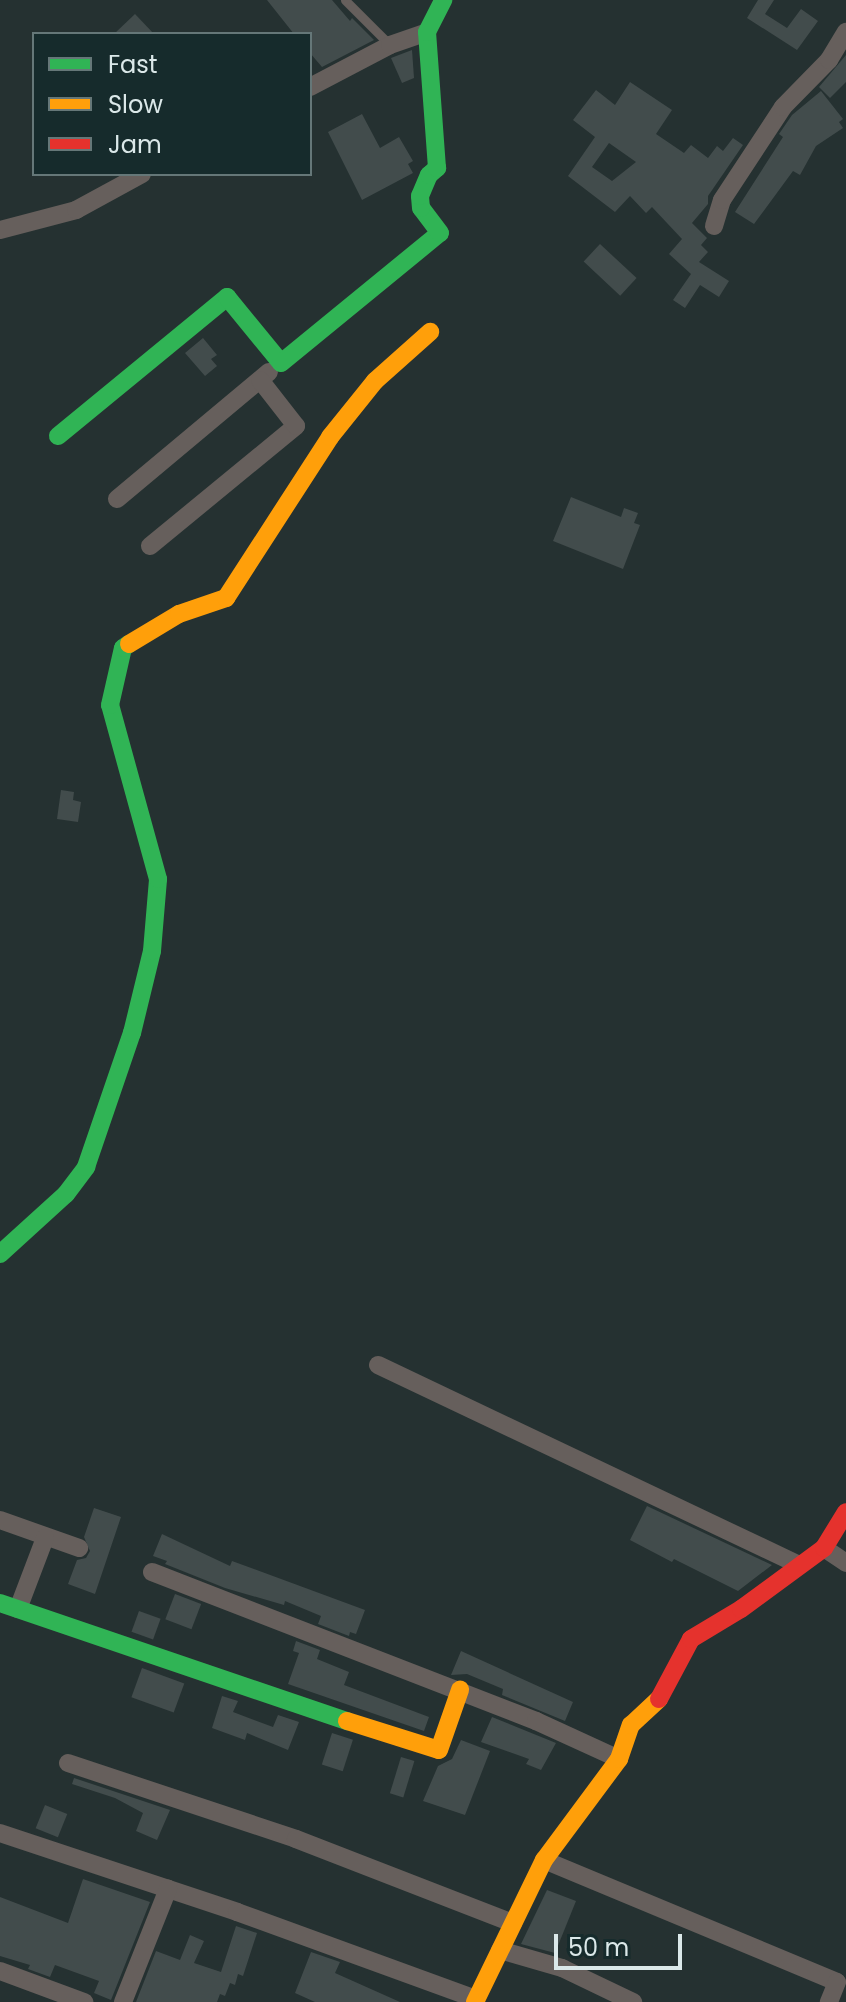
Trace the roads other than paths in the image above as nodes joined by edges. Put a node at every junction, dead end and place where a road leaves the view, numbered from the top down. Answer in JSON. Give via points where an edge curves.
{"nodes":[{"id":1,"x":345,"y":0,"type":"edge"},
{"id":2,"x":443,"y":0,"type":"edge"},
{"id":3,"x":427,"y":32,"type":"junction"},
{"id":4,"x":846,"y":32,"type":"edge"},
{"id":5,"x":390,"y":45,"type":"junction"},
{"id":6,"x":312,"y":86,"type":"edge"},
{"id":7,"x":138,"y":176,"type":"edge"},
{"id":8,"x":714,"y":226,"type":"dead end"},
{"id":9,"x":0,"y":230,"type":"edge"},
{"id":10,"x":430,"y":332,"type":"dead end"},
{"id":11,"x":281,"y":363,"type":"junction"},
{"id":12,"x":260,"y":380,"type":"junction"},
{"id":13,"x":58,"y":436,"type":"dead end"},
{"id":14,"x":117,"y":499,"type":"dead end"},
{"id":15,"x":150,"y":546,"type":"dead end"},
{"id":16,"x":0,"y":1254,"type":"edge"},
{"id":17,"x":378,"y":1365,"type":"dead end"},
{"id":18,"x":846,"y":1512,"type":"edge"},
{"id":19,"x":0,"y":1520,"type":"edge"},
{"id":20,"x":45,"y":1538,"type":"junction"},
{"id":21,"x":79,"y":1548,"type":"dead end"},
{"id":22,"x":824,"y":1548,"type":"junction"},
{"id":23,"x":846,"y":1563,"type":"edge"},
{"id":24,"x":799,"y":1565,"type":"junction"},
{"id":25,"x":152,"y":1572,"type":"dead end"},
{"id":26,"x":0,"y":1603,"type":"edge"},
{"id":27,"x":18,"y":1609,"type":"junction"},
{"id":28,"x":460,"y":1690,"type":"junction"},
{"id":29,"x":619,"y":1759,"type":"junction"},
{"id":30,"x":68,"y":1763,"type":"dead end"},
{"id":31,"x":0,"y":1833,"type":"edge"},
{"id":32,"x":544,"y":1860,"type":"junction"},
{"id":33,"x":168,"y":1889,"type":"junction"},
{"id":34,"x":513,"y":1923,"type":"junction"},
{"id":35,"x":500,"y":1950,"type":"junction"},
{"id":36,"x":0,"y":1971,"type":"edge"},
{"id":37,"x":475,"y":2000,"type":"edge"},
{"id":38,"x":84,"y":2002,"type":"edge"},
{"id":39,"x":123,"y":2002,"type":"edge"},
{"id":40,"x":633,"y":2002,"type":"edge"},
{"id":41,"x":829,"y":2002,"type":"edge"}],
"edges":[{"from":1,"to":5,"type":"lane"},
{"from":2,"to":3,"type":"street"},
{"from":3,"to":5,"type":"street"},
{"from":3,"to":11,"type":"street","via":[[437,168],[423,184],[421,208],[440,233]]},
{"from":4,"to":8,"type":"street","via":[[829,60],[783,107],[722,200]]},
{"from":5,"to":6,"type":"street"},
{"from":7,"to":9,"type":"street","via":[[76,210]]},
{"from":10,"to":16,"type":"street","via":[[375,381],[330,437],[226,598],[179,614],[123,648],[110,705],[158,879],[152,951],[118,1077],[86,1167],[66,1194]]},
{"from":11,"to":12,"type":"street"},
{"from":11,"to":13,"type":"street","via":[[227,297]]},
{"from":12,"to":14,"type":"street"},
{"from":12,"to":15,"type":"street","via":[[296,426]]},
{"from":17,"to":24,"type":"street"},
{"from":18,"to":22,"type":"street"},
{"from":19,"to":20,"type":"street"},
{"from":20,"to":21,"type":"street"},
{"from":20,"to":27,"type":"street"},
{"from":22,"to":23,"type":"street"},
{"from":22,"to":24,"type":"street"},
{"from":24,"to":29,"type":"street","via":[[691,1639],[655,1706],[631,1725]]},
{"from":25,"to":28,"type":"street"},
{"from":26,"to":27,"type":"street"},
{"from":27,"to":28,"type":"street","via":[[431,1750],[439,1750],[443,1743]]},
{"from":28,"to":29,"type":"street"},
{"from":29,"to":32,"type":"street"},
{"from":30,"to":34,"type":"street","via":[[296,1839]]},
{"from":31,"to":33,"type":"street"},
{"from":32,"to":34,"type":"street"},
{"from":32,"to":41,"type":"street","via":[[837,1982]]},
{"from":33,"to":37,"type":"street"},
{"from":33,"to":39,"type":"street"},
{"from":34,"to":35,"type":"street"},
{"from":35,"to":37,"type":"street"},
{"from":35,"to":40,"type":"street","via":[[562,1968]]},
{"from":36,"to":38,"type":"street"}]}
